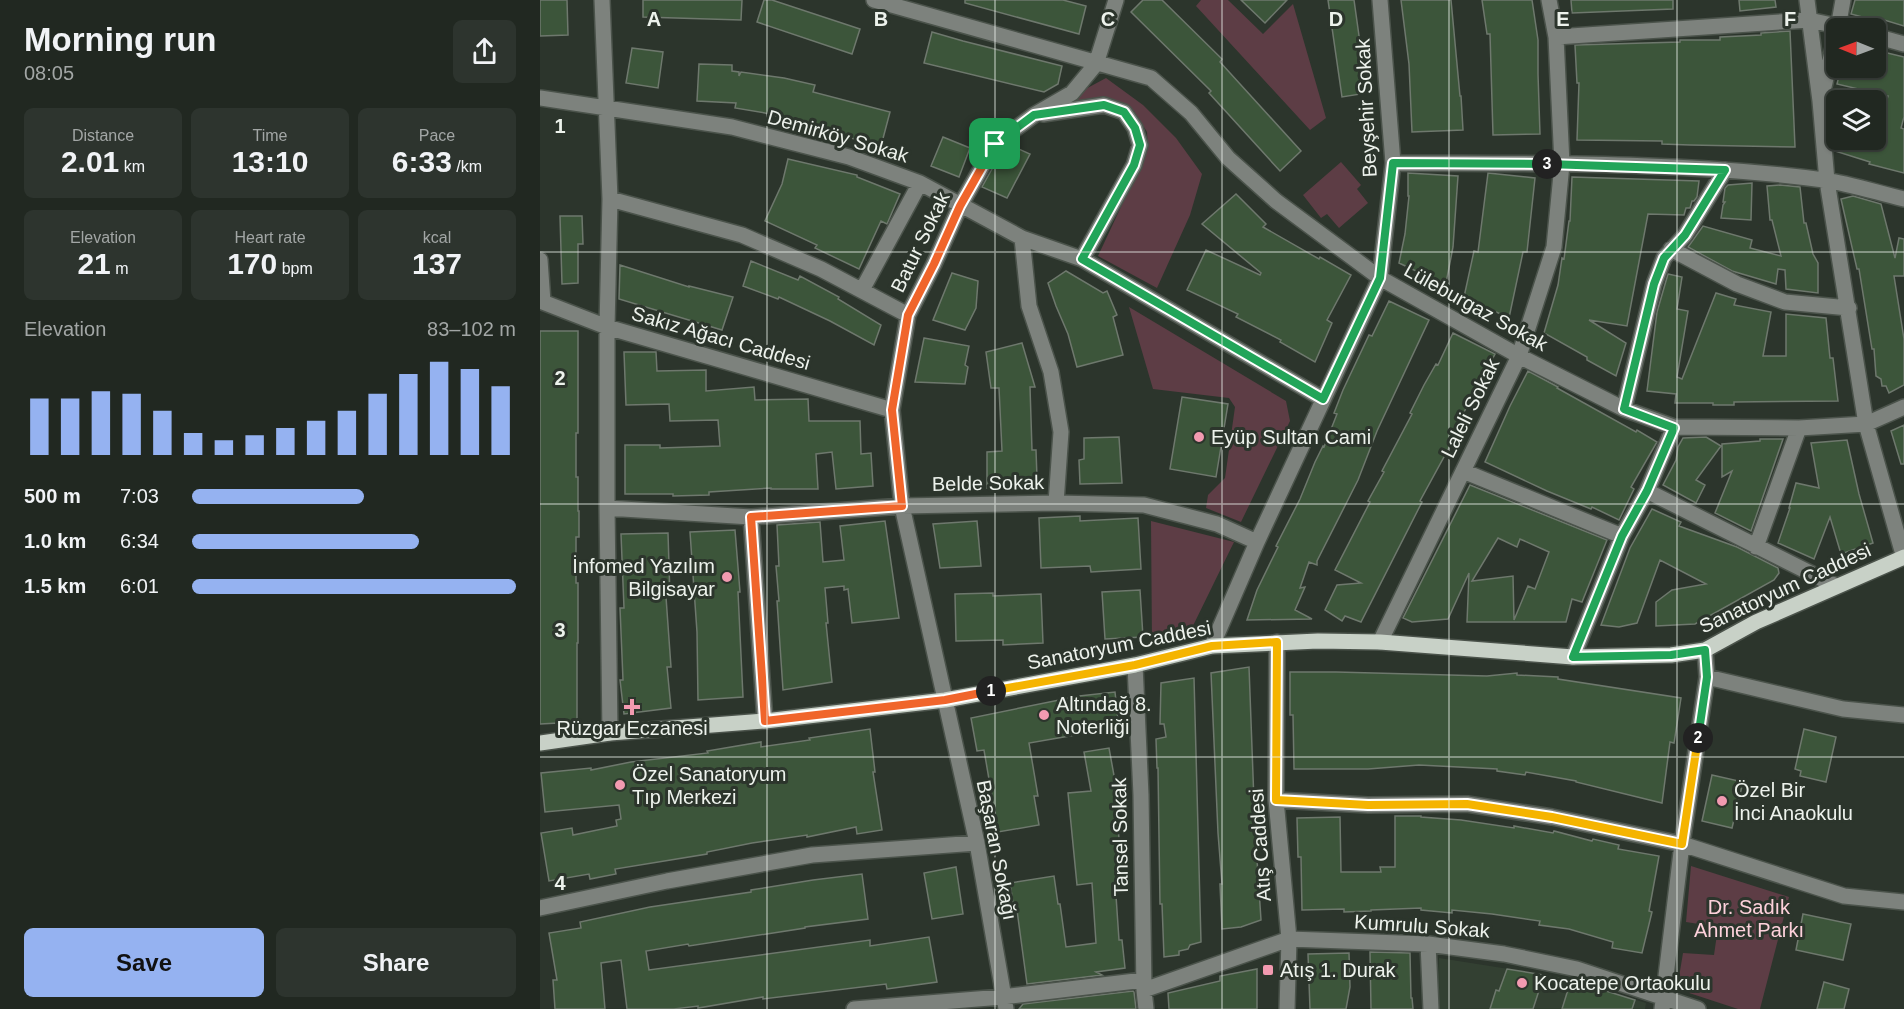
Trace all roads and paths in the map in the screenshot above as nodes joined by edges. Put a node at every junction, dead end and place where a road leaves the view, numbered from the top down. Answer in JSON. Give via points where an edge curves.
{"nodes":[{"id":1,"x":602,"y":0,"type":"edge"},
{"id":2,"x":874,"y":0,"type":"edge"},
{"id":3,"x":1116,"y":0,"type":"edge"},
{"id":4,"x":1380,"y":0,"type":"edge"},
{"id":5,"x":1549,"y":0,"type":"edge"},
{"id":6,"x":1808,"y":0,"type":"edge"},
{"id":7,"x":1843,"y":0,"type":"edge"},
{"id":8,"x":906,"y":5,"type":"edge"},
{"id":9,"x":1841,"y":18,"type":"edge"},
{"id":10,"x":1809,"y":20,"type":"junction"},
{"id":11,"x":1826,"y":26,"type":"edge"},
{"id":12,"x":1556,"y":37,"type":"junction"},
{"id":13,"x":1886,"y":39,"type":"edge"},
{"id":14,"x":1904,"y":44,"type":"edge"},
{"id":15,"x":1096,"y":64,"type":"junction"},
{"id":16,"x":1826,"y":78,"type":"edge"},
{"id":17,"x":540,"y":98,"type":"edge"},
{"id":18,"x":1820,"y":101,"type":"junction"},
{"id":19,"x":605,"y":107,"type":"junction"},
{"id":20,"x":1034,"y":115,"type":"junction"},
{"id":21,"x":1393,"y":163,"type":"junction"},
{"id":22,"x":1562,"y":164,"type":"junction"},
{"id":23,"x":1725,"y":170,"type":"junction"},
{"id":24,"x":1827,"y":181,"type":"junction"},
{"id":25,"x":920,"y":183,"type":"junction"},
{"id":26,"x":610,"y":199,"type":"junction"},
{"id":27,"x":1904,"y":199,"type":"edge"},
{"id":28,"x":960,"y":206,"type":"junction"},
{"id":29,"x":1022,"y":238,"type":"junction"},
{"id":30,"x":1671,"y":249,"type":"junction"},
{"id":31,"x":1082,"y":259,"type":"junction"},
{"id":32,"x":540,"y":260,"type":"edge"},
{"id":33,"x":1380,"y":278,"type":"junction"},
{"id":34,"x":862,"y":290,"type":"junction"},
{"id":35,"x":542,"y":301,"type":"edge"},
{"id":36,"x":1849,"y":308,"type":"junction"},
{"id":37,"x":908,"y":315,"type":"junction"},
{"id":38,"x":607,"y":327,"type":"junction"},
{"id":39,"x":1519,"y":356,"type":"junction"},
{"id":40,"x":1323,"y":399,"type":"junction"},
{"id":41,"x":1904,"y":407,"type":"edge"},
{"id":42,"x":1624,"y":409,"type":"junction"},
{"id":43,"x":892,"y":410,"type":"junction"},
{"id":44,"x":1866,"y":424,"type":"junction"},
{"id":45,"x":1674,"y":428,"type":"junction"},
{"id":46,"x":1799,"y":428,"type":"junction"},
{"id":47,"x":1463,"y":471,"type":"junction"},
{"id":48,"x":1647,"y":491,"type":"junction"},
{"id":49,"x":1056,"y":503,"type":"junction"},
{"id":50,"x":902,"y":506,"type":"junction"},
{"id":51,"x":607,"y":508,"type":"junction"},
{"id":52,"x":751,"y":517,"type":"junction"},
{"id":53,"x":1622,"y":536,"type":"junction"},
{"id":54,"x":1257,"y":542,"type":"junction"},
{"id":55,"x":1756,"y":547,"type":"junction"},
{"id":56,"x":1904,"y":557,"type":"edge"},
{"id":57,"x":1836,"y":586,"type":"junction"},
{"id":58,"x":1277,"y":642,"type":"junction"},
{"id":59,"x":1380,"y":642,"type":"junction"},
{"id":60,"x":1212,"y":646,"type":"junction"},
{"id":61,"x":1705,"y":650,"type":"junction"},
{"id":62,"x":1573,"y":657,"type":"junction"},
{"id":63,"x":1135,"y":665,"type":"junction"},
{"id":64,"x":1707,"y":677,"type":"junction"},
{"id":65,"x":945,"y":700,"type":"junction"},
{"id":66,"x":1904,"y":715,"type":"edge"},
{"id":67,"x":765,"y":721,"type":"junction"},
{"id":68,"x":610,"y":733,"type":"junction"},
{"id":69,"x":540,"y":744,"type":"edge"},
{"id":70,"x":1276,"y":800,"type":"junction"},
{"id":71,"x":977,"y":843,"type":"junction"},
{"id":72,"x":1682,"y":844,"type":"junction"},
{"id":73,"x":1904,"y":902,"type":"edge"},
{"id":74,"x":540,"y":908,"type":"edge"},
{"id":75,"x":1289,"y":939,"type":"junction"},
{"id":76,"x":1428,"y":944,"type":"junction"},
{"id":77,"x":1144,"y":985,"type":"junction"},
{"id":78,"x":1004,"y":1003,"type":"edge"},
{"id":79,"x":1663,"y":1003,"type":"edge"},
{"id":80,"x":854,"y":1009,"type":"edge"},
{"id":81,"x":1146,"y":1009,"type":"edge"},
{"id":82,"x":1287,"y":1009,"type":"edge"},
{"id":83,"x":1431,"y":1009,"type":"edge"},
{"id":84,"x":1698,"y":1009,"type":"edge"}],
"edges":[{"from":1,"to":19,"type":"street"},
{"from":2,"to":8,"type":"street","name":"Lüleburgaz Sokak"},
{"from":3,"to":15,"type":"street"},
{"from":4,"to":21,"type":"street","name":"Beyşehir Sokak"},
{"from":5,"to":12,"type":"street","name":"Laleli Sokak"},
{"from":6,"to":10,"type":"street"},
{"from":7,"to":9,"type":"street"},
{"from":8,"to":15,"type":"street","name":"Lüleburgaz Sokak"},
{"from":10,"to":11,"type":"street"},
{"from":10,"to":12,"type":"street"},
{"from":10,"to":18,"type":"street"},
{"from":12,"to":22,"type":"street","name":"Laleli Sokak"},
{"from":13,"to":14,"type":"street"},
{"from":15,"to":20,"type":"street","via":[[1071,93]]},
{"from":15,"to":33,"type":"street","name":"Lüleburgaz Sokak","via":[[1151,78],[1191,113],[1228,158],[1276,201]]},
{"from":16,"to":18,"type":"street"},
{"from":17,"to":19,"type":"street","name":"Demirköy Sokak"},
{"from":18,"to":24,"type":"street"},
{"from":19,"to":25,"type":"street","name":"Demirköy Sokak","via":[[732,128],[849,157]]},
{"from":19,"to":26,"type":"street"},
{"from":20,"to":28,"type":"street","name":"Batur Sokak","via":[[995,144]]},
{"from":20,"to":31,"type":"street","name":"Batur Sokak","via":[[1104,105],[1124,112],[1135,128],[1140,145],[1134,165]]},
{"from":21,"to":22,"type":"street"},
{"from":21,"to":33,"type":"street","name":"Beyşehir Sokak"},
{"from":22,"to":23,"type":"street"},
{"from":22,"to":39,"type":"street","name":"Laleli Sokak","via":[[1554,247]]},
{"from":23,"to":24,"type":"street"},
{"from":23,"to":30,"type":"street","via":[[1685,235]]},
{"from":24,"to":27,"type":"street"},
{"from":24,"to":36,"type":"street"},
{"from":25,"to":28,"type":"street","name":"Demirköy Sokak"},
{"from":25,"to":34,"type":"street"},
{"from":26,"to":34,"type":"street","via":[[742,235]]},
{"from":26,"to":38,"type":"street"},
{"from":28,"to":29,"type":"street","name":"Demirköy Sokak"},
{"from":28,"to":37,"type":"street","name":"Batur Sokak"},
{"from":29,"to":31,"type":"street","name":"Demirköy Sokak"},
{"from":29,"to":49,"type":"street","via":[[1029,306],[1050,372],[1061,432]]},
{"from":30,"to":36,"type":"street","via":[[1737,284],[1785,302]]},
{"from":30,"to":42,"type":"street","via":[[1654,284]]},
{"from":31,"to":40,"type":"street","name":"Demirköy Sokak"},
{"from":32,"to":35,"type":"street"},
{"from":33,"to":39,"type":"street","name":"Lüleburgaz Sokak"},
{"from":33,"to":40,"type":"street","name":"Beyşehir Sokak"},
{"from":34,"to":37,"type":"street"},
{"from":35,"to":38,"type":"street","name":"Sakız Ağacı Caddesi"},
{"from":36,"to":44,"type":"street"},
{"from":37,"to":43,"type":"street","name":"Batur Sokak"},
{"from":38,"to":43,"type":"street","name":"Sakız Ağacı Caddesi"},
{"from":38,"to":51,"type":"street"},
{"from":39,"to":42,"type":"street","name":"Lüleburgaz Sokak"},
{"from":39,"to":47,"type":"street","name":"Laleli Sokak"},
{"from":40,"to":54,"type":"street","name":"Beyşehir Sokak"},
{"from":41,"to":44,"type":"street"},
{"from":42,"to":45,"type":"street","name":"Lüleburgaz Sokak"},
{"from":43,"to":50,"type":"street","name":"Batur Sokak"},
{"from":44,"to":46,"type":"street","name":"Lüleburgaz Sokak"},
{"from":44,"to":56,"type":"street"},
{"from":45,"to":46,"type":"street","name":"Lüleburgaz Sokak"},
{"from":45,"to":48,"type":"street"},
{"from":46,"to":55,"type":"street"},
{"from":47,"to":53,"type":"street"},
{"from":47,"to":59,"type":"street","name":"Laleli Sokak"},
{"from":48,"to":53,"type":"street"},
{"from":48,"to":55,"type":"street"},
{"from":49,"to":50,"type":"street","name":"Belde Sokak"},
{"from":49,"to":54,"type":"street","name":"Belde Sokak","via":[[1144,505],[1217,524]]},
{"from":50,"to":52,"type":"street","name":"Belde Sokak"},
{"from":50,"to":65,"type":"street","name":"Batur Sokak"},
{"from":51,"to":52,"type":"street","name":"Belde Sokak"},
{"from":51,"to":68,"type":"street"},
{"from":52,"to":67,"type":"street"},
{"from":53,"to":62,"type":"street"},
{"from":54,"to":60,"type":"street","name":"Beyşehir Sokak"},
{"from":55,"to":57,"type":"street"},
{"from":56,"to":57,"type":"main road","name":"Sanatoryum Caddesi"},
{"from":57,"to":61,"type":"main road","name":"Sanatoryum Caddesi"},
{"from":58,"to":59,"type":"main road","name":"Sanatoryum Caddesi"},
{"from":58,"to":60,"type":"main road","name":"Sanatoryum Caddesi"},
{"from":58,"to":70,"type":"street","name":"Atış Caddesi"},
{"from":59,"to":62,"type":"main road","name":"Sanatoryum Caddesi"},
{"from":60,"to":63,"type":"main road","name":"Sanatoryum Caddesi"},
{"from":61,"to":62,"type":"main road","name":"Sanatoryum Caddesi","via":[[1671,655]]},
{"from":61,"to":64,"type":"street"},
{"from":63,"to":65,"type":"main road","name":"Sanatoryum Caddesi"},
{"from":63,"to":77,"type":"street","name":"Tansel Sokak"},
{"from":64,"to":66,"type":"street","via":[[1843,709]]},
{"from":64,"to":72,"type":"street"},
{"from":65,"to":67,"type":"main road","name":"Sanatoryum Caddesi"},
{"from":65,"to":71,"type":"street","name":"Başaran Sokağı"},
{"from":67,"to":68,"type":"main road","name":"Sanatoryum Caddesi"},
{"from":68,"to":69,"type":"main road","name":"Sanatoryum Caddesi"},
{"from":70,"to":72,"type":"street","via":[[1368,805],[1467,804]]},
{"from":70,"to":75,"type":"street","name":"Atış Caddesi"},
{"from":71,"to":74,"type":"street","via":[[812,855]]},
{"from":71,"to":78,"type":"street","name":"Başaran Sokağı"},
{"from":72,"to":73,"type":"street","via":[[1844,896]]},
{"from":72,"to":79,"type":"street"},
{"from":75,"to":76,"type":"street","name":"Kumrulu Sokak"},
{"from":75,"to":77,"type":"street","name":"Kumrulu Sokak"},
{"from":75,"to":82,"type":"street","name":"Atış Caddesi"},
{"from":76,"to":79,"type":"street","name":"Kumrulu Sokak","via":[[1577,969]]},
{"from":76,"to":83,"type":"street"},
{"from":77,"to":78,"type":"street","name":"Kumrulu Sokak"},
{"from":77,"to":81,"type":"street","name":"Tansel Sokak"},
{"from":78,"to":80,"type":"street","name":"Kumrulu Sokak"},
{"from":79,"to":84,"type":"street","name":"Kumrulu Sokak"}]}
